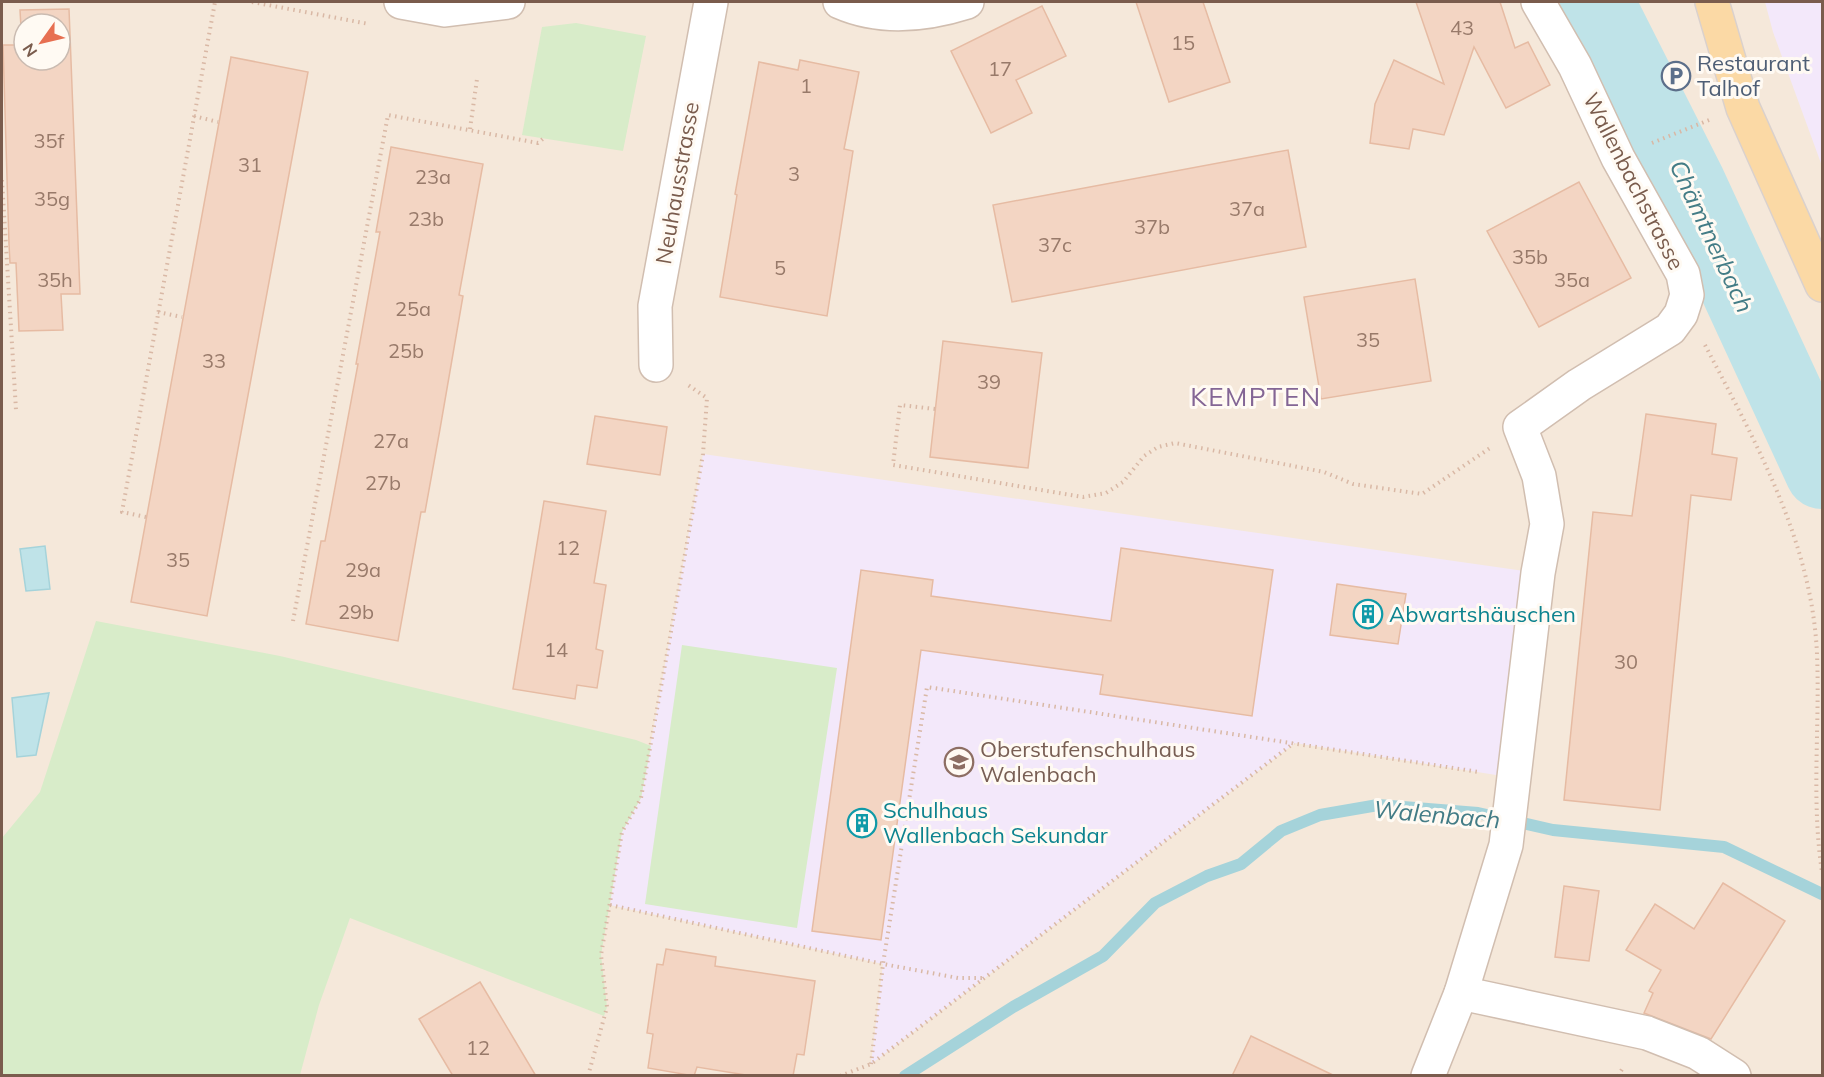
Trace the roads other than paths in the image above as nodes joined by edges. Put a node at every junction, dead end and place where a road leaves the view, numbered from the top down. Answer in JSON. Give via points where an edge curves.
{"nodes":[{"id":1,"x":401,"y":2,"type":"edge"},
{"id":2,"x":508,"y":2,"type":"edge"},
{"id":3,"x":711,"y":2,"type":"edge"},
{"id":4,"x":840,"y":2,"type":"edge"},
{"id":5,"x":967,"y":2,"type":"edge"},
{"id":6,"x":1538,"y":2,"type":"edge"},
{"id":7,"x":1712,"y":2,"type":"edge"},
{"id":8,"x":902,"y":8,"type":"edge"},
{"id":9,"x":1822,"y":285,"type":"edge"},
{"id":10,"x":656,"y":365,"type":"road end"},
{"id":11,"x":1461,"y":993,"type":"junction"},
{"id":12,"x":1428,"y":1076,"type":"edge"},
{"id":13,"x":1734,"y":1076,"type":"edge"}],
"edges":[{"from":1,"to":2,"type":"street","via":[[445,10]]},
{"from":3,"to":10,"type":"street","name":"Neuhausstrasse","via":[[655,306]]},
{"from":4,"to":8,"type":"street","via":[[872,11]]},
{"from":5,"to":8,"type":"street","via":[[938,11]]},
{"from":6,"to":11,"type":"street","name":"Wallenbachstrasse","via":[[1683,274],[1687,295],[1681,314],[1670,329],[1520,427],[1539,476],[1547,524],[1506,845]]},
{"from":7,"to":9,"type":"main road","via":[[1743,108]]},
{"from":11,"to":12,"type":"street"},
{"from":11,"to":13,"type":"street","via":[[1647,1033],[1698,1053]]}]}
